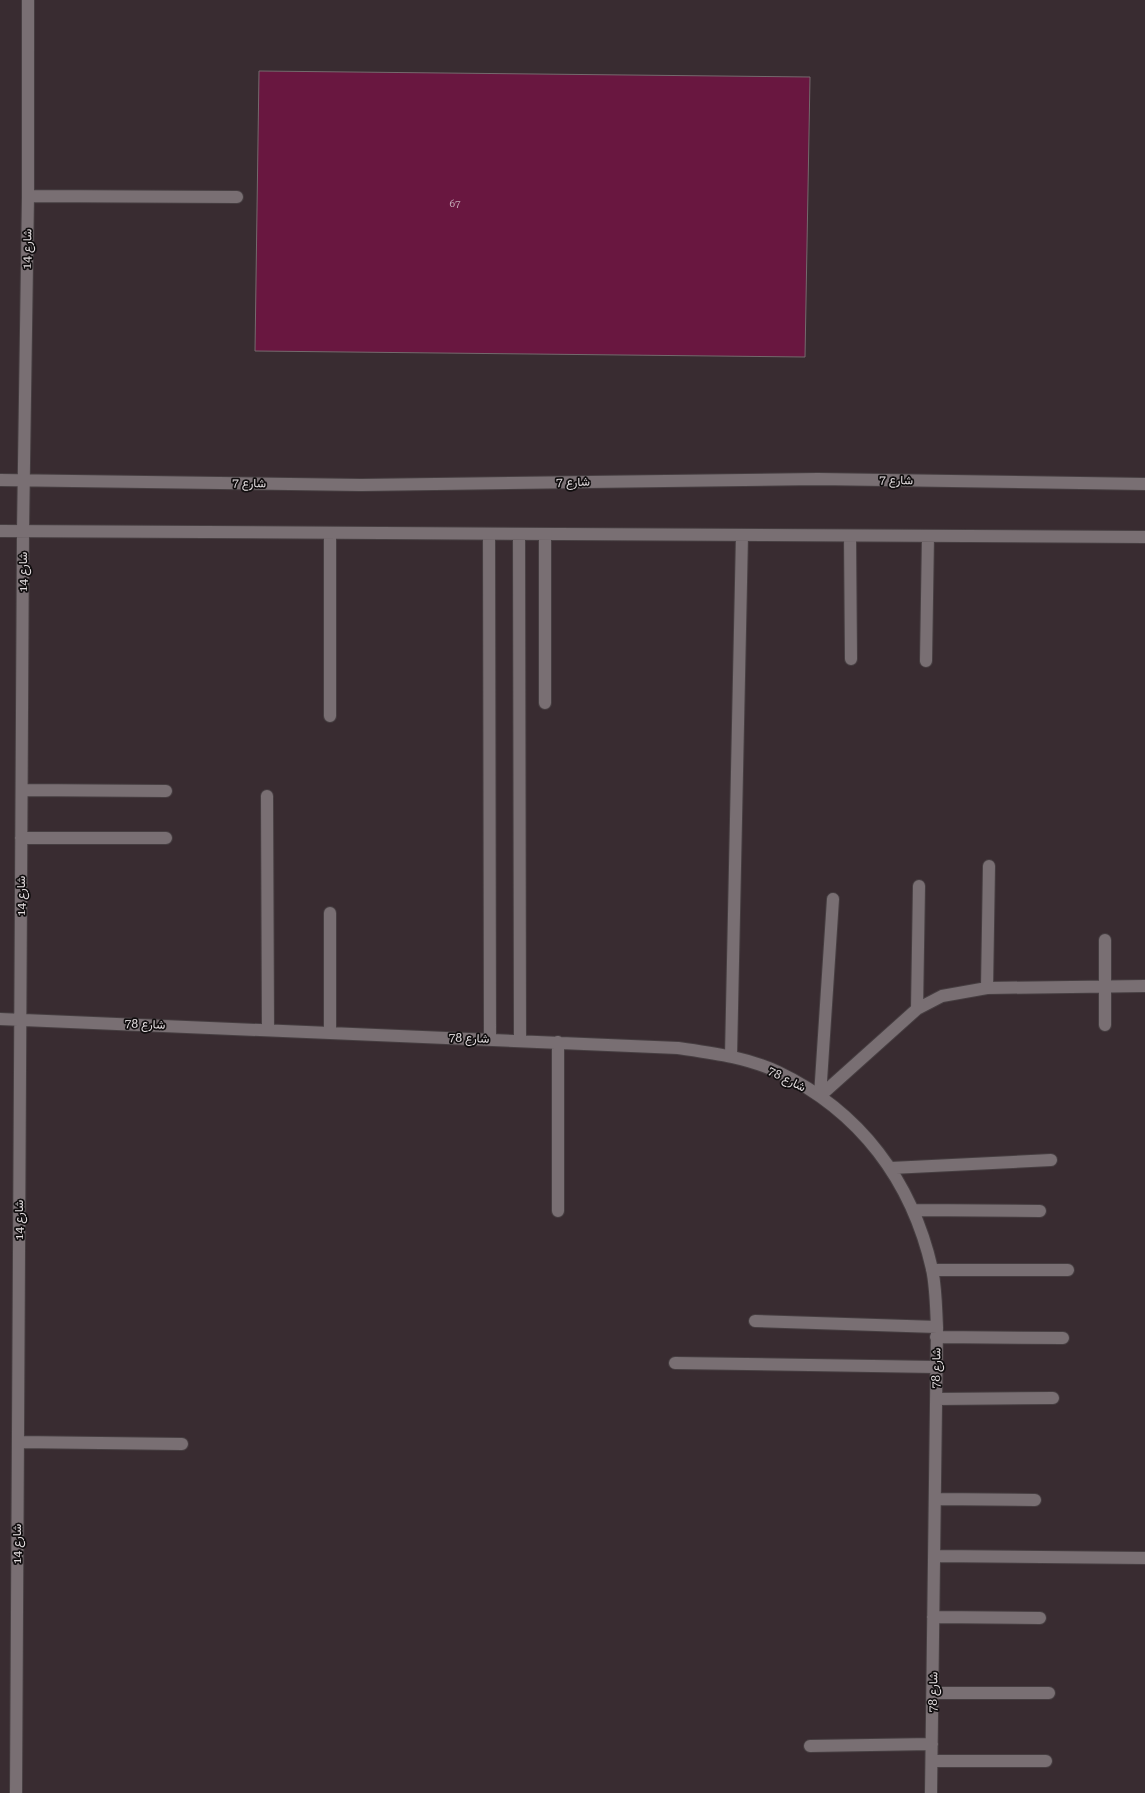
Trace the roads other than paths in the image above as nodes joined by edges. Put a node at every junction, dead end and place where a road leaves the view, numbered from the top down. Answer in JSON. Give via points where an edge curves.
{"nodes":[{"id":1,"x":28,"y":0,"type":"edge"},
{"id":2,"x":28,"y":196,"type":"junction"},
{"id":3,"x":237,"y":197,"type":"dead end"},
{"id":4,"x":0,"y":480,"type":"edge"},
{"id":5,"x":24,"y":480,"type":"junction"},
{"id":6,"x":1145,"y":484,"type":"edge"},
{"id":7,"x":0,"y":531,"type":"edge"},
{"id":8,"x":23,"y":531,"type":"junction"},
{"id":9,"x":330,"y":533,"type":"junction"},
{"id":10,"x":489,"y":534,"type":"junction"},
{"id":11,"x":519,"y":534,"type":"junction"},
{"id":12,"x":545,"y":534,"type":"junction"},
{"id":13,"x":742,"y":535,"type":"junction"},
{"id":14,"x":850,"y":536,"type":"junction"},
{"id":15,"x":928,"y":536,"type":"junction"},
{"id":16,"x":1145,"y":537,"type":"edge"},
{"id":17,"x":851,"y":659,"type":"dead end"},
{"id":18,"x":926,"y":661,"type":"dead end"},
{"id":19,"x":545,"y":703,"type":"dead end"},
{"id":20,"x":330,"y":716,"type":"dead end"},
{"id":21,"x":22,"y":790,"type":"junction"},
{"id":22,"x":166,"y":792,"type":"dead end"},
{"id":23,"x":267,"y":796,"type":"dead end"},
{"id":24,"x":21,"y":838,"type":"junction"},
{"id":25,"x":166,"y":838,"type":"dead end"},
{"id":26,"x":989,"y":866,"type":"dead end"},
{"id":27,"x":919,"y":886,"type":"dead end"},
{"id":28,"x":833,"y":899,"type":"dead end"},
{"id":29,"x":330,"y":913,"type":"dead end"},
{"id":30,"x":1105,"y":940,"type":"dead end"},
{"id":31,"x":1145,"y":986,"type":"edge"},
{"id":32,"x":1105,"y":987,"type":"junction"},
{"id":33,"x":987,"y":988,"type":"junction"},
{"id":34,"x":916,"y":1008,"type":"junction"},
{"id":35,"x":0,"y":1019,"type":"edge"},
{"id":36,"x":20,"y":1019,"type":"junction"},
{"id":37,"x":1106,"y":1025,"type":"dead end"},
{"id":38,"x":268,"y":1029,"type":"junction"},
{"id":39,"x":330,"y":1032,"type":"junction"},
{"id":40,"x":490,"y":1038,"type":"junction"},
{"id":41,"x":520,"y":1040,"type":"junction"},
{"id":42,"x":558,"y":1042,"type":"junction"},
{"id":43,"x":731,"y":1056,"type":"junction"},
{"id":44,"x":820,"y":1096,"type":"junction"},
{"id":45,"x":1051,"y":1160,"type":"dead end"},
{"id":46,"x":891,"y":1168,"type":"junction"},
{"id":47,"x":558,"y":1210,"type":"dead end"},
{"id":48,"x":914,"y":1210,"type":"junction"},
{"id":49,"x":1040,"y":1211,"type":"dead end"},
{"id":50,"x":932,"y":1270,"type":"junction"},
{"id":51,"x":1068,"y":1270,"type":"dead end"},
{"id":52,"x":755,"y":1321,"type":"dead end"},
{"id":53,"x":936,"y":1332,"type":"junction"},
{"id":54,"x":1063,"y":1338,"type":"dead end"},
{"id":55,"x":675,"y":1364,"type":"dead end"},
{"id":56,"x":936,"y":1366,"type":"junction"},
{"id":57,"x":1053,"y":1398,"type":"dead end"},
{"id":58,"x":936,"y":1399,"type":"junction"},
{"id":59,"x":18,"y":1442,"type":"junction"},
{"id":60,"x":182,"y":1444,"type":"dead end"},
{"id":61,"x":935,"y":1499,"type":"junction"},
{"id":62,"x":1035,"y":1500,"type":"dead end"},
{"id":63,"x":934,"y":1556,"type":"junction"},
{"id":64,"x":1145,"y":1558,"type":"edge"},
{"id":65,"x":933,"y":1617,"type":"junction"},
{"id":66,"x":1040,"y":1618,"type":"dead end"},
{"id":67,"x":933,"y":1693,"type":"junction"},
{"id":68,"x":1049,"y":1694,"type":"dead end"},
{"id":69,"x":932,"y":1744,"type":"junction"},
{"id":70,"x":810,"y":1746,"type":"dead end"},
{"id":71,"x":932,"y":1761,"type":"junction"},
{"id":72,"x":1046,"y":1761,"type":"dead end"},
{"id":73,"x":16,"y":1793,"type":"edge"},
{"id":74,"x":932,"y":1793,"type":"edge"}],
"edges":[{"from":1,"to":2,"type":"street","name":"شارع 14"},
{"from":2,"to":3,"type":"street"},
{"from":2,"to":5,"type":"street","name":"شارع 14"},
{"from":4,"to":5,"type":"street","name":"شارع 7"},
{"from":5,"to":6,"type":"street","name":"شارع 7","via":[[362,485],[818,479]]},
{"from":5,"to":8,"type":"street","name":"شارع 14"},
{"from":7,"to":8,"type":"street"},
{"from":8,"to":9,"type":"street"},
{"from":8,"to":21,"type":"street","name":"شارع 14"},
{"from":9,"to":10,"type":"street"},
{"from":9,"to":20,"type":"street"},
{"from":10,"to":11,"type":"street"},
{"from":10,"to":40,"type":"street"},
{"from":11,"to":12,"type":"street"},
{"from":11,"to":41,"type":"street"},
{"from":12,"to":13,"type":"street"},
{"from":12,"to":19,"type":"street"},
{"from":13,"to":14,"type":"street"},
{"from":13,"to":43,"type":"street"},
{"from":14,"to":15,"type":"street"},
{"from":14,"to":17,"type":"street"},
{"from":15,"to":16,"type":"street"},
{"from":15,"to":18,"type":"street"},
{"from":21,"to":22,"type":"street"},
{"from":21,"to":24,"type":"street","name":"شارع 14"},
{"from":23,"to":38,"type":"street"},
{"from":24,"to":25,"type":"street"},
{"from":24,"to":36,"type":"street","name":"شارع 14"},
{"from":26,"to":33,"type":"street"},
{"from":27,"to":34,"type":"street"},
{"from":28,"to":44,"type":"street"},
{"from":29,"to":39,"type":"street"},
{"from":30,"to":32,"type":"street"},
{"from":31,"to":32,"type":"street"},
{"from":32,"to":33,"type":"street"},
{"from":32,"to":37,"type":"street"},
{"from":33,"to":34,"type":"street","via":[[942,996]]},
{"from":34,"to":44,"type":"street"},
{"from":35,"to":36,"type":"street","name":"شارع 78"},
{"from":36,"to":38,"type":"street","name":"شارع 78"},
{"from":36,"to":59,"type":"street","name":"شارع 14"},
{"from":38,"to":39,"type":"street","name":"شارع 78"},
{"from":39,"to":40,"type":"street","name":"شارع 78"},
{"from":40,"to":41,"type":"street","name":"شارع 78"},
{"from":41,"to":42,"type":"street","name":"شارع 78"},
{"from":42,"to":43,"type":"street","name":"شارع 78","via":[[678,1048]]},
{"from":42,"to":47,"type":"street"},
{"from":43,"to":44,"type":"street","name":"شارع 78","via":[[777,1071]]},
{"from":44,"to":46,"type":"street","name":"شارع 78","via":[[859,1128]]},
{"from":45,"to":46,"type":"street"},
{"from":46,"to":48,"type":"street","name":"شارع 78"},
{"from":48,"to":49,"type":"street"},
{"from":48,"to":50,"type":"street","name":"شارع 78"},
{"from":50,"to":51,"type":"street"},
{"from":50,"to":53,"type":"street","name":"شارع 78","via":[[936,1298]]},
{"from":52,"to":53,"type":"street"},
{"from":53,"to":54,"type":"street"},
{"from":53,"to":56,"type":"street","name":"شارع 78"},
{"from":55,"to":56,"type":"street"},
{"from":56,"to":58,"type":"street","name":"شارع 78"},
{"from":57,"to":58,"type":"street"},
{"from":58,"to":61,"type":"street","name":"شارع 78"},
{"from":59,"to":60,"type":"street"},
{"from":59,"to":73,"type":"street","name":"شارع 14"},
{"from":61,"to":62,"type":"street"},
{"from":61,"to":63,"type":"street","name":"شارع 78"},
{"from":63,"to":64,"type":"street"},
{"from":63,"to":65,"type":"street","name":"شارع 78"},
{"from":65,"to":66,"type":"street"},
{"from":65,"to":67,"type":"street","name":"شارع 78"},
{"from":67,"to":68,"type":"street"},
{"from":67,"to":69,"type":"street","name":"شارع 78"},
{"from":69,"to":70,"type":"street"},
{"from":69,"to":71,"type":"street","name":"شارع 78"},
{"from":71,"to":72,"type":"street"},
{"from":71,"to":74,"type":"street","name":"شارع 78"}]}
